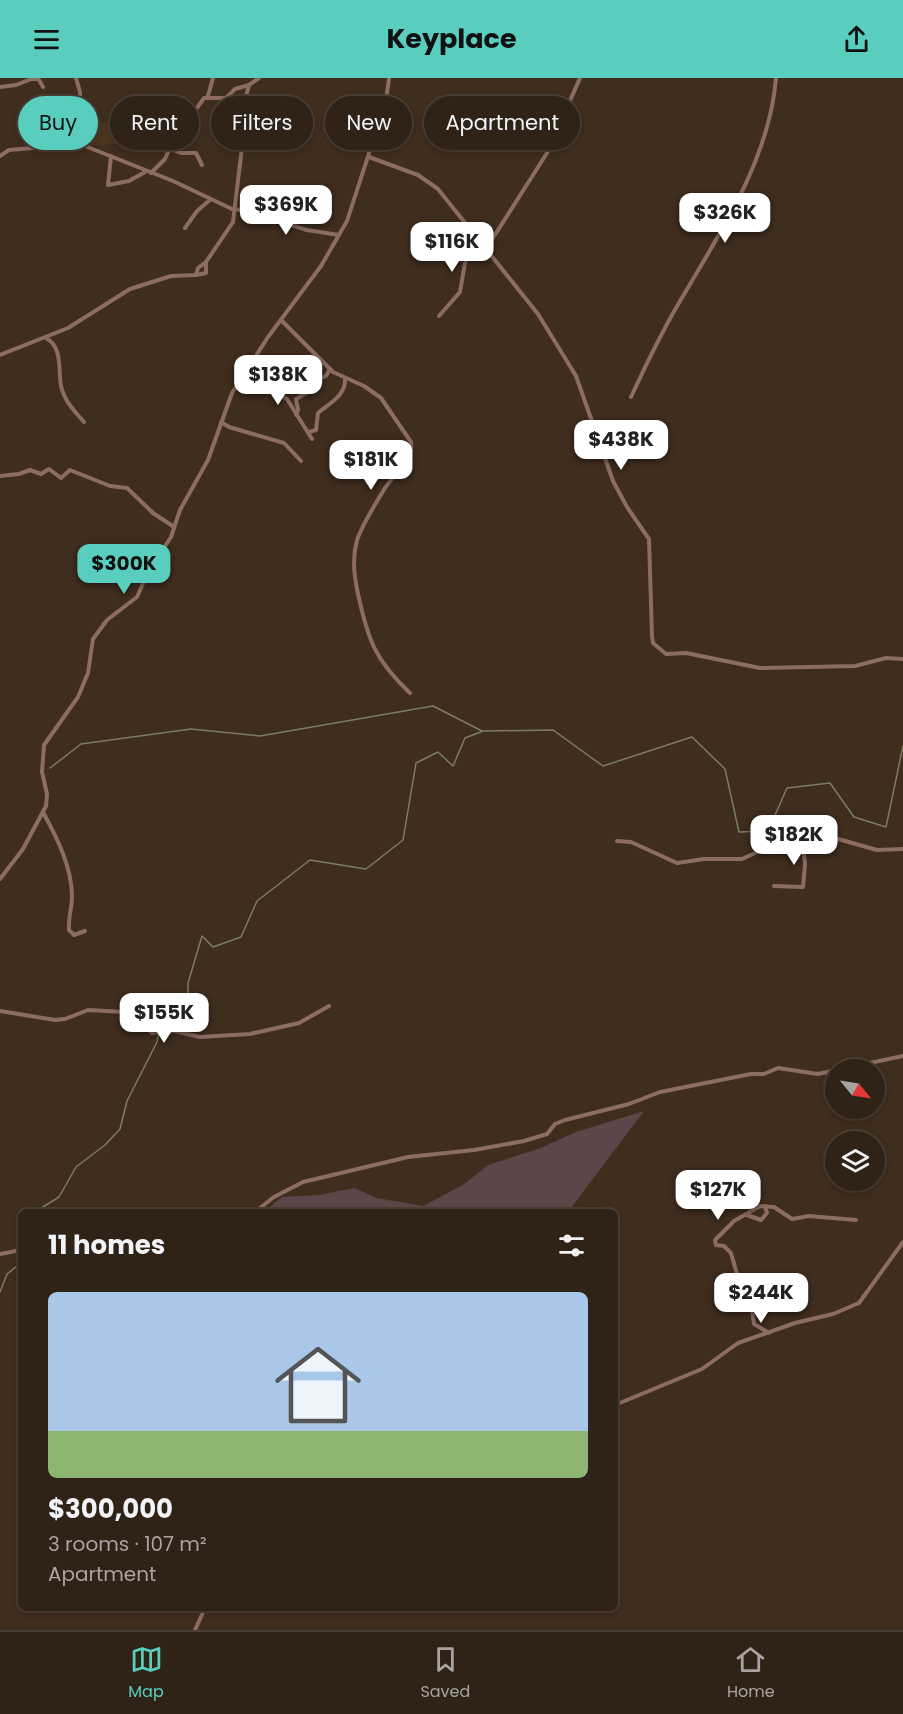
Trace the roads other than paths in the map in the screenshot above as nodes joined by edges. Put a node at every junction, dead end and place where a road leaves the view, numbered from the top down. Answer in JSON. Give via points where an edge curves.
{"nodes":[{"id":1,"x":76,"y":78,"type":"edge"},
{"id":2,"x":213,"y":78,"type":"edge"},
{"id":3,"x":258,"y":78,"type":"edge"},
{"id":4,"x":389,"y":78,"type":"edge"},
{"id":5,"x":580,"y":78,"type":"edge"},
{"id":6,"x":776,"y":78,"type":"edge"},
{"id":7,"x":249,"y":85,"type":"junction"},
{"id":8,"x":0,"y":87,"type":"edge"},
{"id":9,"x":43,"y":87,"type":"dead end"},
{"id":10,"x":81,"y":96,"type":"edge"},
{"id":11,"x":208,"y":96,"type":"junction"},
{"id":12,"x":199,"y":107,"type":"edge"},
{"id":13,"x":18,"y":149,"type":"edge"},
{"id":14,"x":96,"y":150,"type":"edge"},
{"id":15,"x":170,"y":150,"type":"edge"},
{"id":16,"x":174,"y":150,"type":"edge"},
{"id":17,"x":0,"y":156,"type":"edge"},
{"id":18,"x":111,"y":156,"type":"junction"},
{"id":19,"x":369,"y":157,"type":"junction"},
{"id":20,"x":202,"y":165,"type":"dead end"},
{"id":21,"x":146,"y":172,"type":"junction"},
{"id":22,"x":151,"y":173,"type":"junction"},
{"id":23,"x":211,"y":200,"type":"junction"},
{"id":24,"x":235,"y":202,"type":"junction"},
{"id":25,"x":224,"y":205,"type":"junction"},
{"id":26,"x":235,"y":210,"type":"junction"},
{"id":27,"x":185,"y":228,"type":"dead end"},
{"id":28,"x":339,"y":235,"type":"junction"},
{"id":29,"x":475,"y":236,"type":"junction"},
{"id":30,"x":486,"y":249,"type":"junction"},
{"id":31,"x":206,"y":262,"type":"junction"},
{"id":32,"x":196,"y":275,"type":"junction"},
{"id":33,"x":439,"y":316,"type":"dead end"},
{"id":34,"x":281,"y":320,"type":"junction"},
{"id":35,"x":45,"y":338,"type":"junction"},
{"id":36,"x":0,"y":355,"type":"edge"},
{"id":37,"x":330,"y":369,"type":"junction"},
{"id":38,"x":246,"y":372,"type":"junction"},
{"id":39,"x":345,"y":380,"type":"junction"},
{"id":40,"x":631,"y":397,"type":"dead end"},
{"id":41,"x":296,"y":416,"type":"junction"},
{"id":42,"x":220,"y":421,"type":"junction"},
{"id":43,"x":84,"y":422,"type":"dead end"},
{"id":44,"x":309,"y":432,"type":"junction"},
{"id":45,"x":312,"y":439,"type":"dead end"},
{"id":46,"x":301,"y":460,"type":"dead end"},
{"id":47,"x":0,"y":476,"type":"edge"},
{"id":48,"x":174,"y":527,"type":"junction"},
{"id":49,"x":903,"y":659,"type":"edge"},
{"id":50,"x":410,"y":693,"type":"dead end"},
{"id":51,"x":44,"y":812,"type":"junction"},
{"id":52,"x":802,"y":836,"type":"junction"},
{"id":53,"x":617,"y":842,"type":"dead end"},
{"id":54,"x":903,"y":849,"type":"edge"},
{"id":55,"x":0,"y":879,"type":"edge"},
{"id":56,"x":774,"y":886,"type":"dead end"},
{"id":57,"x":85,"y":931,"type":"dead end"},
{"id":58,"x":329,"y":1006,"type":"dead end"},
{"id":59,"x":0,"y":1011,"type":"edge"},
{"id":60,"x":903,"y":1056,"type":"edge"},
{"id":61,"x":765,"y":1206,"type":"junction"},
{"id":62,"x":259,"y":1209,"type":"edge"},
{"id":63,"x":746,"y":1215,"type":"junction"},
{"id":64,"x":856,"y":1220,"type":"dead end"},
{"id":65,"x":903,"y":1242,"type":"edge"},
{"id":66,"x":18,"y":1251,"type":"edge"},
{"id":67,"x":0,"y":1254,"type":"edge"},
{"id":68,"x":768,"y":1333,"type":"junction"},
{"id":69,"x":618,"y":1404,"type":"edge"},
{"id":70,"x":204,"y":1611,"type":"edge"},
{"id":71,"x":195,"y":1630,"type":"edge"}],
"edges":[{"from":1,"to":10,"type":"street"},
{"from":2,"to":11,"type":"street"},
{"from":3,"to":7,"type":"street"},
{"from":4,"to":19,"type":"street"},
{"from":5,"to":30,"type":"street","via":[[547,153]]},
{"from":6,"to":40,"type":"street","via":[[769,126],[758,156]]},
{"from":7,"to":11,"type":"street","via":[[235,89],[223,99]]},
{"from":7,"to":24,"type":"street","via":[[241,119],[243,139]]},
{"from":8,"to":9,"type":"street","via":[[34,78]]},
{"from":11,"to":12,"type":"street"},
{"from":13,"to":17,"type":"street"},
{"from":14,"to":18,"type":"street"},
{"from":15,"to":22,"type":"street"},
{"from":16,"to":20,"type":"street","via":[[196,153]]},
{"from":18,"to":21,"type":"street"},
{"from":18,"to":21,"type":"street","via":[[108,184],[129,181]]},
{"from":19,"to":28,"type":"street","via":[[358,194]]},
{"from":19,"to":29,"type":"street","via":[[428,181]]},
{"from":21,"to":22,"type":"street"},
{"from":22,"to":23,"type":"street"},
{"from":23,"to":25,"type":"street"},
{"from":23,"to":27,"type":"street"},
{"from":24,"to":25,"type":"street"},
{"from":24,"to":26,"type":"street"},
{"from":25,"to":26,"type":"street"},
{"from":26,"to":28,"type":"street"},
{"from":26,"to":31,"type":"street","via":[[228,233]]},
{"from":28,"to":34,"type":"street"},
{"from":29,"to":30,"type":"street"},
{"from":29,"to":33,"type":"street","via":[[460,292]]},
{"from":30,"to":49,"type":"street","via":[[559,345],[582,391],[613,481],[649,539],[652,636],[656,646],[666,654],[686,653],[772,669],[855,666],[886,658]]},
{"from":31,"to":32,"type":"street"},
{"from":31,"to":32,"type":"street","via":[[206,273]]},
{"from":32,"to":35,"type":"street","via":[[171,276],[130,289]]},
{"from":34,"to":37,"type":"street"},
{"from":34,"to":38,"type":"street"},
{"from":35,"to":36,"type":"street"},
{"from":35,"to":43,"type":"street","via":[[55,347],[62,371],[61,386],[69,405]]},
{"from":37,"to":39,"type":"street"},
{"from":37,"to":41,"type":"street","via":[[296,399]]},
{"from":38,"to":41,"type":"street","via":[[284,397]]},
{"from":38,"to":42,"type":"street"},
{"from":39,"to":44,"type":"street","via":[[333,403],[318,413],[316,430]]},
{"from":39,"to":50,"type":"street","via":[[364,386],[381,398],[411,442],[408,460],[386,486],[361,532],[353,572],[360,614],[374,648]]},
{"from":41,"to":44,"type":"street"},
{"from":42,"to":46,"type":"street","via":[[284,443]]},
{"from":42,"to":48,"type":"street","via":[[208,460]]},
{"from":44,"to":45,"type":"street"},
{"from":47,"to":48,"type":"street","via":[[30,470],[39,475],[49,469],[61,478],[70,470],[77,471],[110,486],[127,488]]},
{"from":48,"to":51,"type":"street","via":[[134,601],[107,620],[97,633],[78,697],[44,745]]},
{"from":51,"to":55,"type":"street","via":[[13,865]]},
{"from":51,"to":57,"type":"street","via":[[69,876],[69,930],[74,935]]},
{"from":52,"to":53,"type":"street","via":[[787,837],[738,860],[709,858],[677,863],[631,842]]},
{"from":52,"to":54,"type":"street","via":[[838,838],[877,850]]},
{"from":52,"to":56,"type":"street","via":[[806,864],[803,887]]},
{"from":58,"to":59,"type":"street","via":[[291,1025],[250,1034],[200,1037],[174,1030],[152,1033],[135,1016],[124,1012],[91,1009],[55,1020]]},
{"from":60,"to":62,"type":"street","via":[[818,1074],[778,1068],[764,1074],[660,1092],[565,1120],[547,1134],[524,1141],[405,1158],[303,1182]]},
{"from":61,"to":63,"type":"street"},
{"from":61,"to":63,"type":"street","via":[[761,1220]]},
{"from":61,"to":64,"type":"street","via":[[774,1207],[792,1219],[809,1216]]},
{"from":63,"to":68,"type":"street","via":[[727,1228],[715,1243],[731,1253],[751,1304],[754,1324]]},
{"from":65,"to":68,"type":"street","via":[[859,1303]]},
{"from":66,"to":67,"type":"street"},
{"from":68,"to":69,"type":"street","via":[[738,1343],[702,1369]]},
{"from":70,"to":71,"type":"street"}]}
